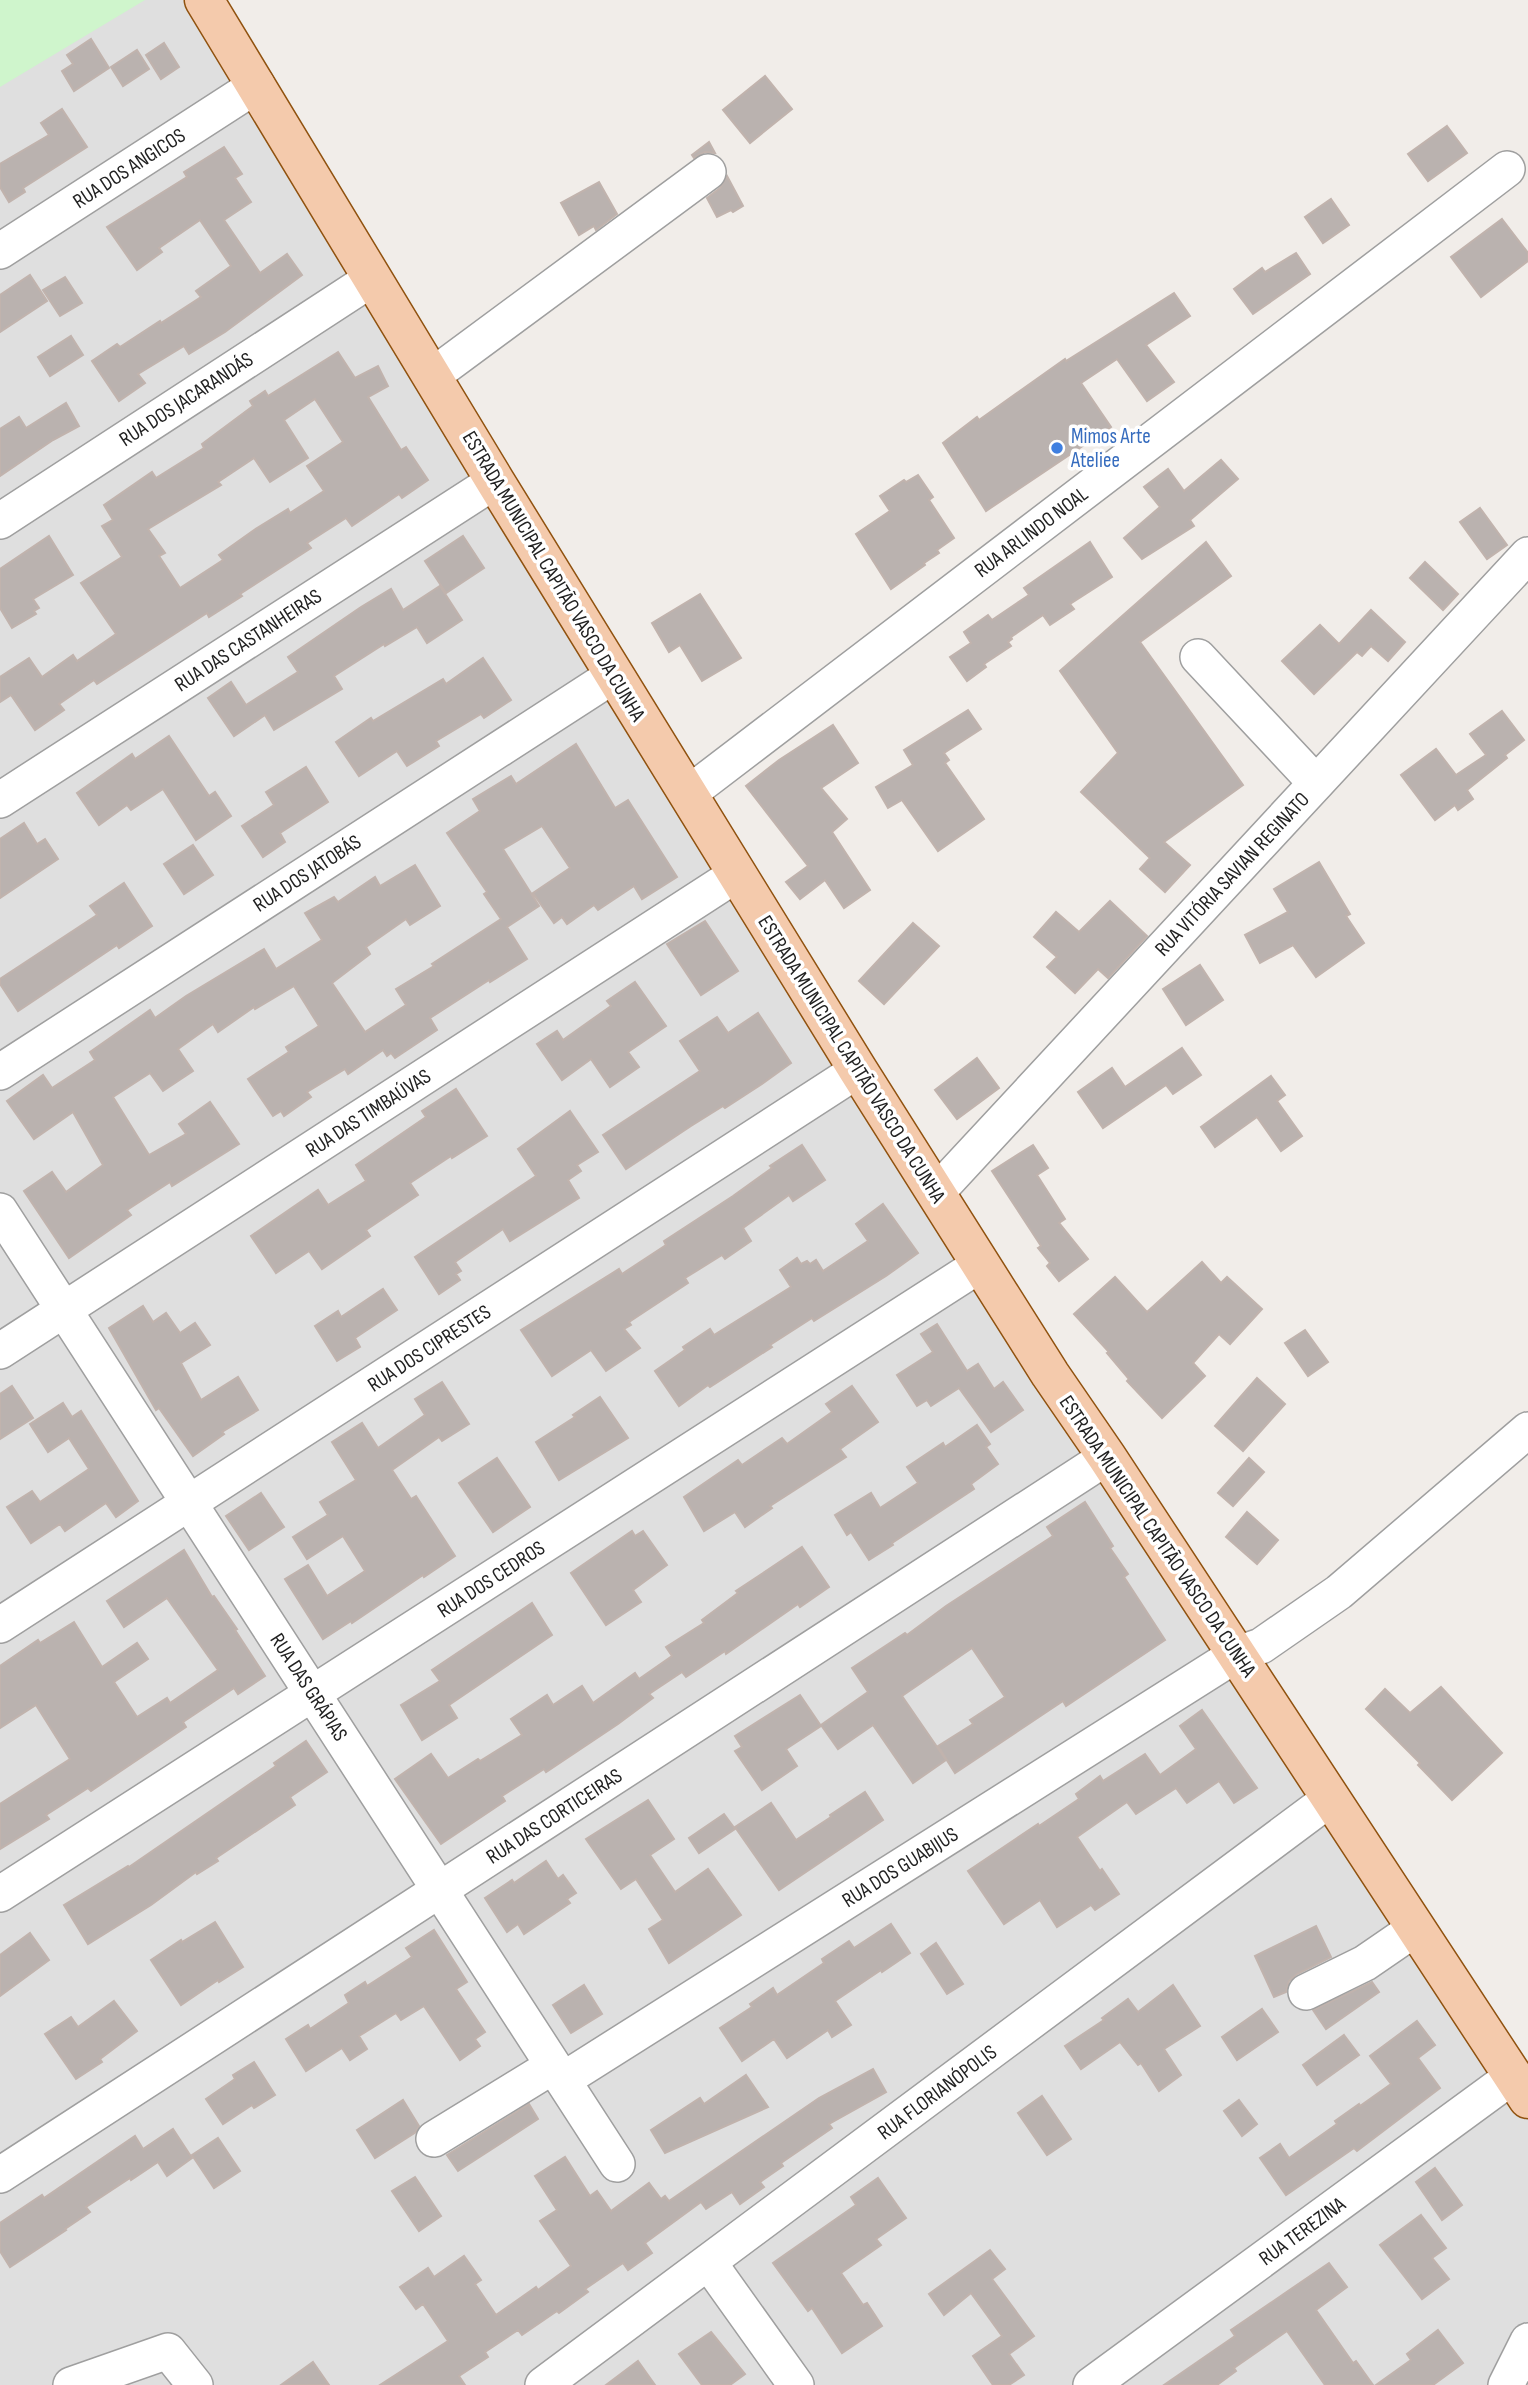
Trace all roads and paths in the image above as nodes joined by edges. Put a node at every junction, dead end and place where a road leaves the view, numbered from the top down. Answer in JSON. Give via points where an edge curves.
{"nodes":[{"id":1,"x":204,"y":0,"type":"edge"},
{"id":2,"x":257,"y":85,"type":"junction"},
{"id":3,"x":1507,"y":169,"type":"dead end"},
{"id":4,"x":708,"y":172,"type":"dead end"},
{"id":5,"x":0,"y":251,"type":"edge"},
{"id":6,"x":373,"y":278,"type":"junction"},
{"id":7,"x":432,"y":376,"type":"junction"},
{"id":8,"x":495,"y":481,"type":"junction"},
{"id":9,"x":0,"y":521,"type":"edge"},
{"id":10,"x":1528,"y":555,"type":"edge"},
{"id":11,"x":1198,"y":657,"type":"dead end"},
{"id":12,"x":614,"y":675,"type":"junction"},
{"id":13,"x":1317,"y":783,"type":"junction"},
{"id":14,"x":688,"y":794,"type":"junction"},
{"id":15,"x":0,"y":800,"type":"edge"},
{"id":16,"x":737,"y":874,"type":"junction"},
{"id":17,"x":858,"y":1070,"type":"junction"},
{"id":18,"x":0,"y":1072,"type":"edge"},
{"id":19,"x":936,"y":1193,"type":"junction"},
{"id":20,"x":0,"y":1210,"type":"edge"},
{"id":21,"x":981,"y":1264,"type":"junction"},
{"id":22,"x":64,"y":1310,"type":"junction"},
{"id":23,"x":0,"y":1351,"type":"edge"},
{"id":24,"x":1528,"y":1430,"type":"edge"},
{"id":25,"x":1107,"y":1457,"type":"junction"},
{"id":26,"x":189,"y":1503,"type":"junction"},
{"id":27,"x":0,"y":1625,"type":"edge"},
{"id":28,"x":1237,"y":1654,"type":"junction"},
{"id":29,"x":313,"y":1693,"type":"junction"},
{"id":30,"x":1331,"y":1798,"type":"junction"},
{"id":31,"x":440,"y":1890,"type":"junction"},
{"id":32,"x":0,"y":1894,"type":"edge"},
{"id":33,"x":1416,"y":1928,"type":"junction"},
{"id":34,"x":1306,"y":1992,"type":"dead end"},
{"id":35,"x":558,"y":2073,"type":"junction"},
{"id":36,"x":1520,"y":2088,"type":"edge"},
{"id":37,"x":435,"y":2139,"type":"dead end"},
{"id":38,"x":617,"y":2164,"type":"dead end"},
{"id":39,"x":0,"y":2175,"type":"edge"},
{"id":40,"x":709,"y":2263,"type":"junction"},
{"id":41,"x":1528,"y":2341,"type":"edge"},
{"id":42,"x":71,"y":2385,"type":"edge"},
{"id":43,"x":194,"y":2385,"type":"edge"},
{"id":44,"x":543,"y":2385,"type":"edge"},
{"id":45,"x":796,"y":2385,"type":"edge"},
{"id":46,"x":1091,"y":2385,"type":"edge"},
{"id":47,"x":1506,"y":2385,"type":"edge"}],
"edges":[{"from":1,"to":2,"type":"main road","name":"ESTRADA MUNICIPAL CAPITÃO VASCO DA CUNHA"},
{"from":2,"to":5,"type":"street","name":"RUA DOS ANGICOS"},
{"from":2,"to":6,"type":"main road","name":"ESTRADA MUNICIPAL CAPITÃO VASCO DA CUNHA"},
{"from":3,"to":14,"type":"street","name":"RUA ARLINDO NOAL"},
{"from":4,"to":7,"type":"street"},
{"from":6,"to":7,"type":"main road","name":"ESTRADA MUNICIPAL CAPITÃO VASCO DA CUNHA"},
{"from":6,"to":9,"type":"street","name":"RUA DOS JACARANDÁS"},
{"from":7,"to":8,"type":"main road","name":"ESTRADA MUNICIPAL CAPITÃO VASCO DA CUNHA"},
{"from":8,"to":12,"type":"main road","name":"ESTRADA MUNICIPAL CAPITÃO VASCO DA CUNHA"},
{"from":8,"to":15,"type":"street","name":"RUA DAS CASTANHEIRAS"},
{"from":10,"to":13,"type":"street","name":"RUA VITÓRIA SAVIAN REGINATO"},
{"from":11,"to":13,"type":"street"},
{"from":12,"to":14,"type":"main road","name":"ESTRADA MUNICIPAL CAPITÃO VASCO DA CUNHA"},
{"from":12,"to":18,"type":"street","name":"RUA DOS JATOBÁS"},
{"from":13,"to":19,"type":"street","name":"RUA VITÓRIA SAVIAN REGINATO"},
{"from":14,"to":16,"type":"main road","name":"ESTRADA MUNICIPAL CAPITÃO VASCO DA CUNHA"},
{"from":16,"to":17,"type":"main road","name":"ESTRADA MUNICIPAL CAPITÃO VASCO DA CUNHA"},
{"from":16,"to":22,"type":"street","name":"RUA DAS TIMBAÚVAS"},
{"from":17,"to":19,"type":"main road","name":"ESTRADA MUNICIPAL CAPITÃO VASCO DA CUNHA"},
{"from":17,"to":26,"type":"street","name":"RUA DOS CIPRESTES"},
{"from":19,"to":21,"type":"main road","name":"ESTRADA MUNICIPAL CAPITÃO VASCO DA CUNHA"},
{"from":20,"to":22,"type":"street","name":"RUA DAS GRÁPIAS"},
{"from":21,"to":25,"type":"main road","name":"ESTRADA MUNICIPAL CAPITÃO VASCO DA CUNHA"},
{"from":21,"to":29,"type":"street","name":"RUA DOS CEDROS"},
{"from":22,"to":23,"type":"street","name":"RUA DAS TIMBAÚVAS"},
{"from":22,"to":26,"type":"street","name":"RUA DAS GRÁPIAS"},
{"from":24,"to":28,"type":"street","name":"RUA DOS GUABIJUS","via":[[1339,1592],[1261,1646]]},
{"from":25,"to":28,"type":"main road","name":"ESTRADA MUNICIPAL CAPITÃO VASCO DA CUNHA"},
{"from":25,"to":31,"type":"street","name":"RUA DAS CORTICEIRAS"},
{"from":26,"to":27,"type":"street","name":"RUA DOS CIPRESTES"},
{"from":26,"to":29,"type":"street","name":"RUA DAS GRÁPIAS"},
{"from":28,"to":30,"type":"main road","name":"ESTRADA MUNICIPAL CAPITÃO VASCO DA CUNHA"},
{"from":28,"to":35,"type":"street","name":"RUA DOS GUABIJUS"},
{"from":29,"to":31,"type":"street","name":"RUA DAS GRÁPIAS"},
{"from":29,"to":32,"type":"street","name":"RUA DOS CEDROS"},
{"from":30,"to":33,"type":"main road","name":"ESTRADA MUNICIPAL CAPITÃO VASCO DA CUNHA"},
{"from":30,"to":40,"type":"street","name":"RUA FLORIANÓPOLIS"},
{"from":31,"to":35,"type":"street","name":"RUA DAS GRÁPIAS"},
{"from":31,"to":39,"type":"street","name":"RUA DAS CORTICEIRAS"},
{"from":33,"to":34,"type":"street","via":[[1365,1963]]},
{"from":33,"to":36,"type":"main road","name":"ESTRADA MUNICIPAL CAPITÃO VASCO DA CUNHA"},
{"from":35,"to":37,"type":"street","name":"RUA DOS GUABIJUS"},
{"from":35,"to":38,"type":"street","name":"RUA DAS GRÁPIAS"},
{"from":36,"to":46,"type":"street","name":"RUA TEREZINA"},
{"from":40,"to":44,"type":"street","name":"RUA FLORIANÓPOLIS"},
{"from":40,"to":45,"type":"street"},
{"from":41,"to":47,"type":"street"},
{"from":42,"to":43,"type":"street","via":[[168,2351]]}]}
